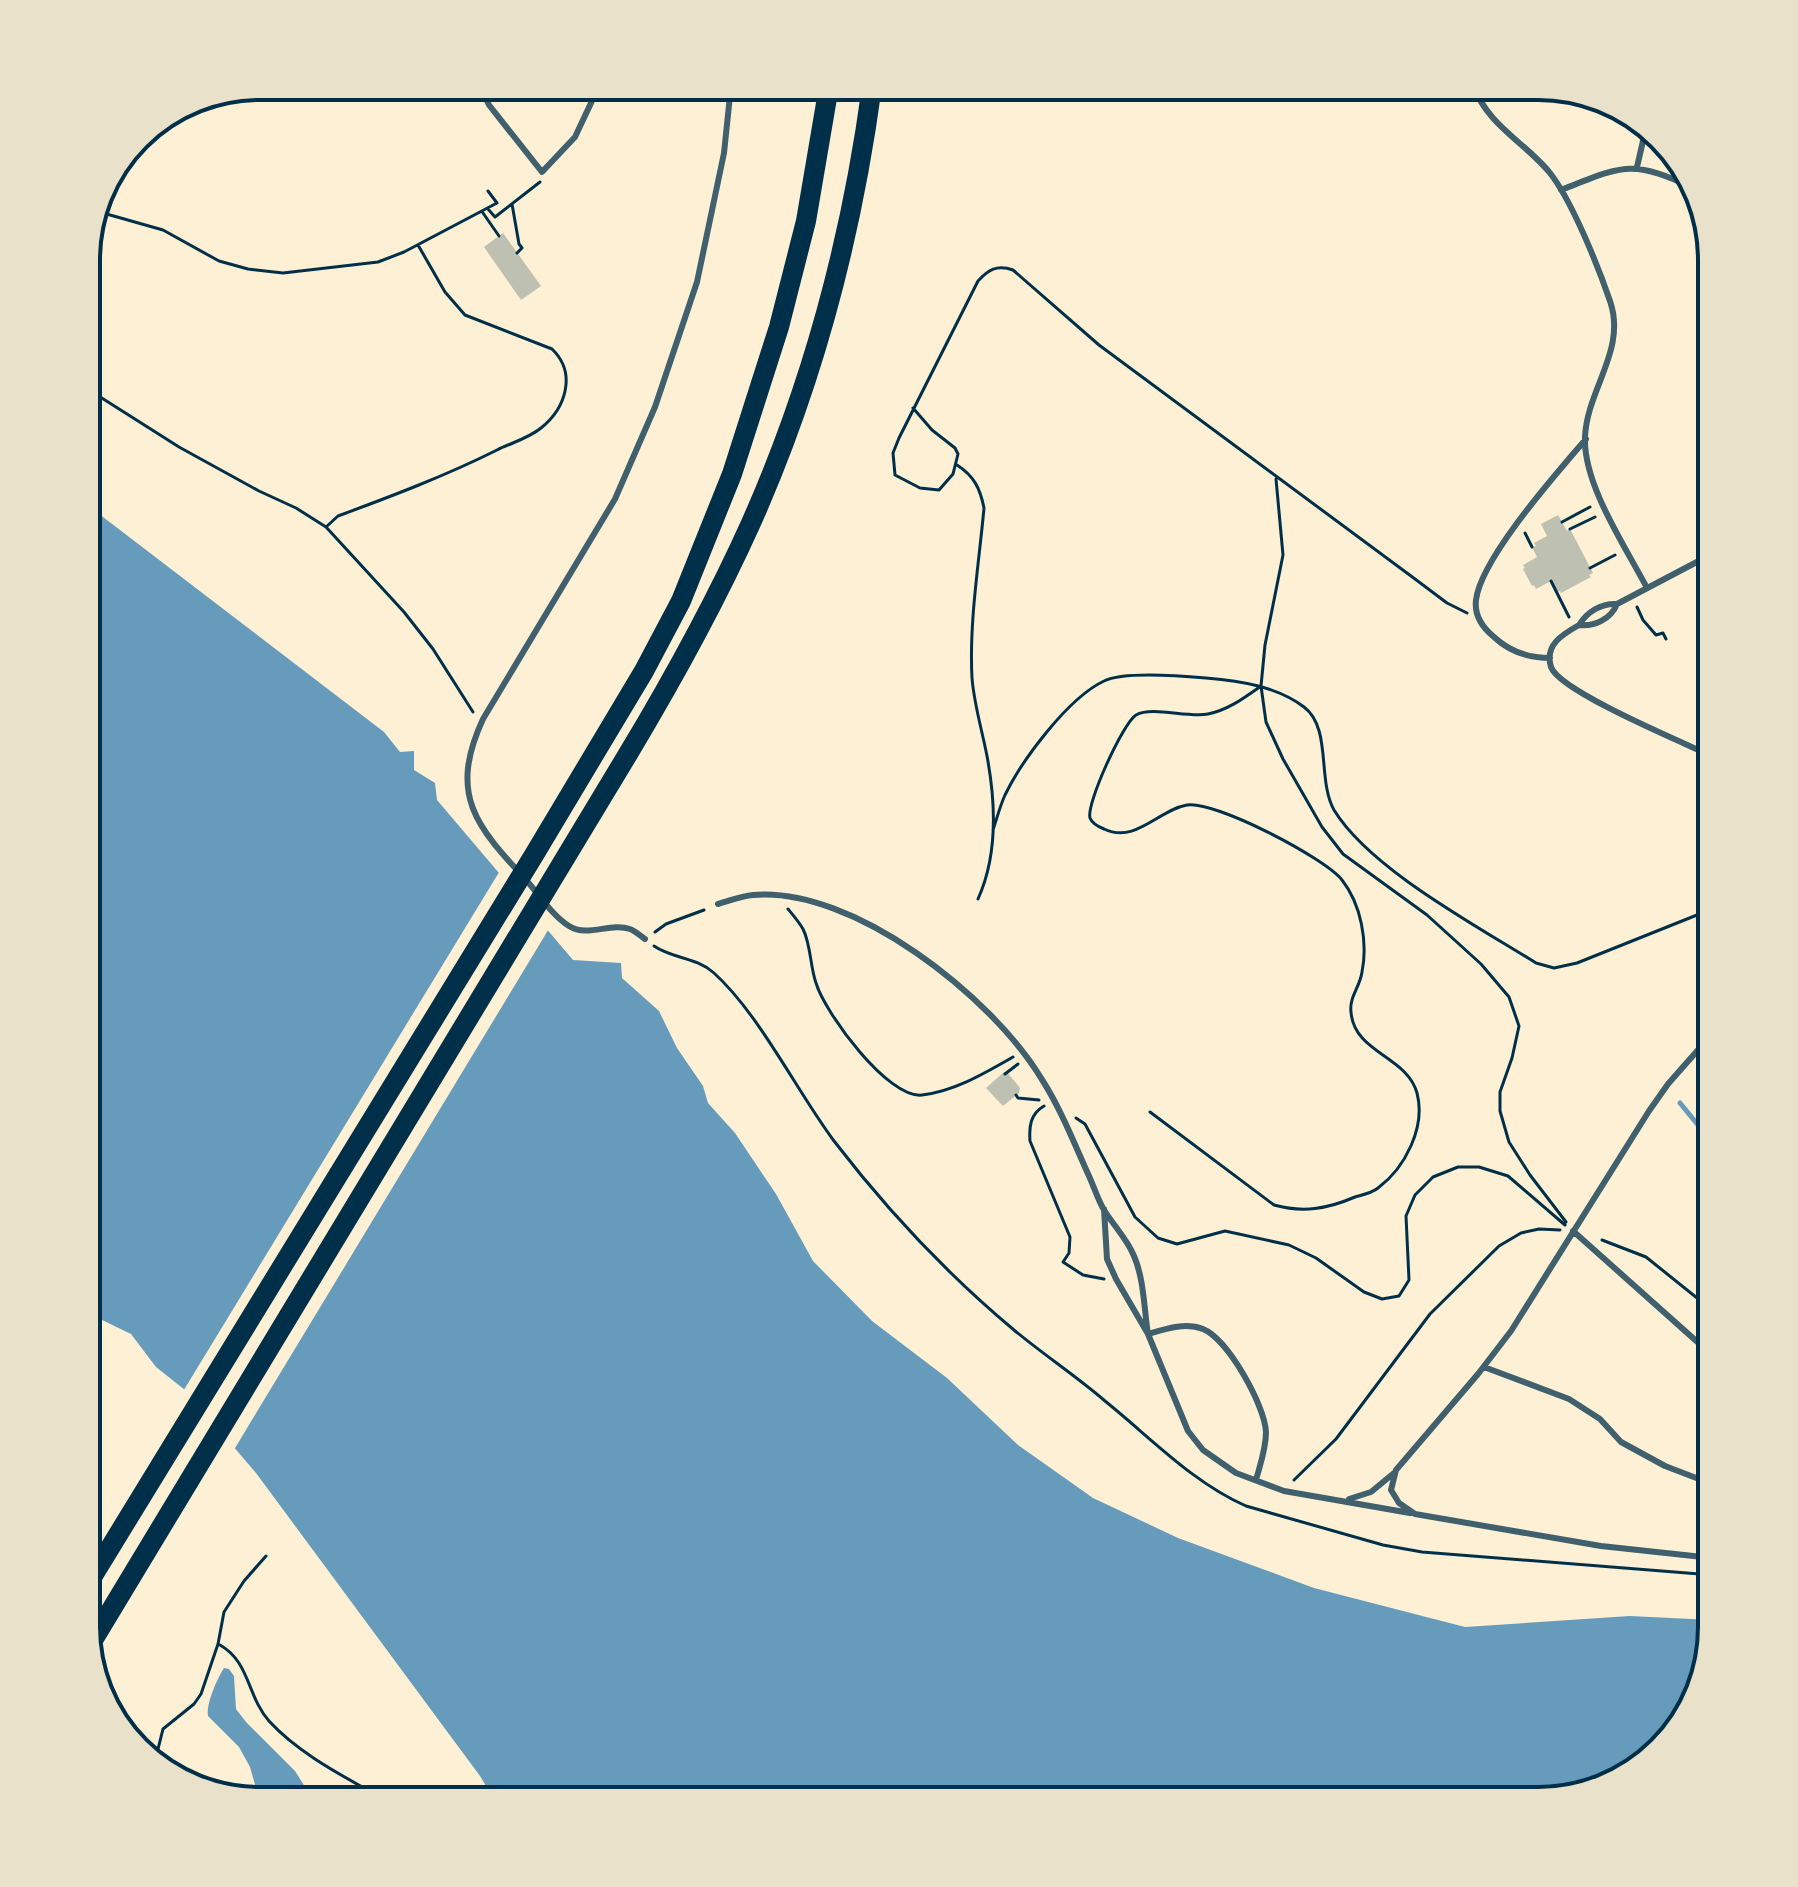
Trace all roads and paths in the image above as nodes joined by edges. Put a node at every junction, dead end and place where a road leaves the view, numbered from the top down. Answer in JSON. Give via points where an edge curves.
{"nodes":[{"id":1,"x":487,"y":100,"type":"edge"},
{"id":2,"x":592,"y":100,"type":"edge"},
{"id":3,"x":730,"y":100,"type":"edge"},
{"id":4,"x":827,"y":100,"type":"edge"},
{"id":5,"x":870,"y":100,"type":"edge"},
{"id":6,"x":1482,"y":100,"type":"edge"},
{"id":7,"x":1643,"y":139,"type":"edge"},
{"id":8,"x":1637,"y":167,"type":"junction"},
{"id":9,"x":542,"y":172,"type":"junction"},
{"id":10,"x":1677,"y":181,"type":"edge"},
{"id":11,"x":1561,"y":190,"type":"junction"},
{"id":12,"x":488,"y":191,"type":"dead end"},
{"id":13,"x":512,"y":204,"type":"junction"},
{"id":14,"x":488,"y":209,"type":"junction"},
{"id":15,"x":482,"y":212,"type":"junction"},
{"id":16,"x":106,"y":214,"type":"edge"},
{"id":17,"x":499,"y":236,"type":"dead end"},
{"id":18,"x":418,"y":245,"type":"junction"},
{"id":19,"x":517,"y":253,"type":"dead end"},
{"id":20,"x":100,"y":397,"type":"edge"},
{"id":21,"x":913,"y":408,"type":"junction"},
{"id":22,"x":1586,"y":439,"type":"junction"},
{"id":23,"x":957,"y":465,"type":"junction"},
{"id":24,"x":1276,"y":478,"type":"junction"},
{"id":25,"x":1578,"y":513,"type":"dead end"},
{"id":26,"x":1562,"y":522,"type":"dead end"},
{"id":27,"x":1584,"y":522,"type":"dead end"},
{"id":28,"x":1518,"y":523,"type":"junction"},
{"id":29,"x":326,"y":527,"type":"junction"},
{"id":30,"x":1570,"y":529,"type":"dead end"},
{"id":31,"x":1532,"y":547,"type":"dead end"},
{"id":32,"x":1604,"y":561,"type":"dead end"},
{"id":33,"x":1698,"y":561,"type":"edge"},
{"id":34,"x":1590,"y":568,"type":"dead end"},
{"id":35,"x":1551,"y":581,"type":"dead end"},
{"id":36,"x":1647,"y":588,"type":"junction"},
{"id":37,"x":1632,"y":596,"type":"junction"},
{"id":38,"x":1617,"y":604,"type":"junction"},
{"id":39,"x":1568,"y":616,"type":"dead end"},
{"id":40,"x":1478,"y":617,"type":"junction"},
{"id":41,"x":1579,"y":625,"type":"junction"},
{"id":42,"x":1666,"y":639,"type":"dead end"},
{"id":43,"x":1550,"y":658,"type":"junction"},
{"id":44,"x":1261,"y":686,"type":"junction"},
{"id":45,"x":483,"y":719,"type":"junction"},
{"id":46,"x":1698,"y":749,"type":"edge"},
{"id":47,"x":993,"y":830,"type":"junction"},
{"id":48,"x":779,"y":896,"type":"junction"},
{"id":49,"x":978,"y":899,"type":"dead end"},
{"id":50,"x":718,"y":904,"type":"dead end"},
{"id":51,"x":704,"y":910,"type":"dead end"},
{"id":52,"x":1698,"y":915,"type":"edge"},
{"id":53,"x":645,"y":939,"type":"junction"},
{"id":54,"x":1698,"y":1051,"type":"edge"},
{"id":55,"x":1024,"y":1052,"type":"junction"},
{"id":56,"x":1016,"y":1095,"type":"dead end"},
{"id":57,"x":1055,"y":1101,"type":"junction"},
{"id":58,"x":1059,"y":1109,"type":"junction"},
{"id":59,"x":1150,"y":1112,"type":"dead end"},
{"id":60,"x":1104,"y":1209,"type":"junction"},
{"id":61,"x":1573,"y":1231,"type":"junction"},
{"id":62,"x":1116,"y":1279,"type":"junction"},
{"id":63,"x":1698,"y":1299,"type":"edge"},
{"id":64,"x":1148,"y":1334,"type":"junction"},
{"id":65,"x":1698,"y":1343,"type":"edge"},
{"id":66,"x":1484,"y":1367,"type":"junction"},
{"id":67,"x":1396,"y":1470,"type":"junction"},
{"id":68,"x":1698,"y":1479,"type":"edge"},
{"id":69,"x":1256,"y":1480,"type":"junction"},
{"id":70,"x":1284,"y":1491,"type":"junction"},
{"id":71,"x":1346,"y":1500,"type":"junction"},
{"id":72,"x":1415,"y":1514,"type":"junction"},
{"id":73,"x":266,"y":1556,"type":"dead end"},
{"id":74,"x":1698,"y":1556,"type":"edge"},
{"id":75,"x":100,"y":1564,"type":"edge"},
{"id":76,"x":1698,"y":1574,"type":"edge"},
{"id":77,"x":100,"y":1628,"type":"edge"},
{"id":78,"x":218,"y":1644,"type":"junction"},
{"id":79,"x":158,"y":1750,"type":"edge"},
{"id":80,"x":364,"y":1787,"type":"edge"}],
"edges":[{"from":1,"to":9,"type":"lane"},
{"from":2,"to":9,"type":"lane","via":[[575,137]]},
{"from":3,"to":45,"type":"lane","via":[[697,282],[655,407],[615,499]]},
{"from":4,"to":75,"type":"highway","via":[[789,292],[752,414],[706,544],[652,656]]},
{"from":5,"to":77,"type":"highway","via":[[829,297],[801,391],[727,573],[683,660]]},
{"from":6,"to":11,"type":"lane"},
{"from":7,"to":8,"type":"lane"},
{"from":8,"to":10,"type":"lane"},
{"from":8,"to":11,"type":"lane","via":[[1615,169]]},
{"from":9,"to":13,"type":"path","via":[[546,178]]},
{"from":11,"to":22,"type":"lane","via":[[1614,315],[1611,356]]},
{"from":12,"to":14,"type":"path","via":[[497,203]]},
{"from":13,"to":14,"type":"path","via":[[495,217]]},
{"from":13,"to":19,"type":"path","via":[[522,248]]},
{"from":14,"to":15,"type":"path"},
{"from":15,"to":17,"type":"path"},
{"from":15,"to":18,"type":"path"},
{"from":16,"to":18,"type":"path","via":[[163,230],[219,261],[283,273],[378,262]]},
{"from":18,"to":29,"type":"path","via":[[465,315],[552,349],[562,358],[564,398],[540,429],[446,475],[338,516]]},
{"from":20,"to":29,"type":"path","via":[[179,447]]},
{"from":21,"to":23,"type":"path","via":[[955,448]]},
{"from":21,"to":23,"type":"path","via":[[893,453],[895,475],[920,488],[939,490]]},
{"from":21,"to":24,"type":"path","via":[[978,281],[988,270],[1003,266]]},
{"from":22,"to":28,"type":"lane"},
{"from":22,"to":36,"type":"lane","via":[[1592,480]]},
{"from":23,"to":47,"type":"path","via":[[971,474],[984,508],[972,679]]},
{"from":24,"to":40,"type":"path","via":[[1447,603]]},
{"from":24,"to":44,"type":"path","via":[[1283,555]]},
{"from":25,"to":26,"type":"path"},
{"from":27,"to":30,"type":"path"},
{"from":28,"to":31,"type":"path"},
{"from":28,"to":40,"type":"lane","via":[[1484,576],[1476,600]]},
{"from":29,"to":45,"type":"path","via":[[404,612],[470,709]]},
{"from":32,"to":34,"type":"path"},
{"from":33,"to":36,"type":"lane"},
{"from":35,"to":39,"type":"path"},
{"from":36,"to":37,"type":"lane"},
{"from":37,"to":38,"type":"lane"},
{"from":37,"to":42,"type":"path","via":[[1643,620]]},
{"from":38,"to":41,"type":"lane","via":[[1594,610]]},
{"from":38,"to":41,"type":"lane","via":[[1613,613],[1590,626]]},
{"from":40,"to":43,"type":"lane","via":[[1501,644],[1528,657]]},
{"from":41,"to":43,"type":"lane","via":[[1557,639]]},
{"from":43,"to":46,"type":"lane","via":[[1554,673],[1571,687]]},
{"from":44,"to":47,"type":"path","via":[[1185,676],[1104,681],[1069,708],[1038,744],[1005,795]]},
{"from":44,"to":52,"type":"path","via":[[1305,707],[1316,719],[1326,784],[1349,831],[1392,871],[1536,963],[1554,968],[1577,963]]},
{"from":44,"to":59,"type":"path","via":[[1235,704],[1207,714],[1137,715],[1126,725],[1089,815],[1104,830],[1129,832],[1178,807],[1203,806],[1276,836],[1342,879],[1362,923],[1362,972],[1351,1014],[1367,1043],[1409,1075],[1419,1103],[1416,1134],[1403,1161],[1377,1189],[1328,1208],[1293,1210],[1274,1205]]},
{"from":44,"to":61,"type":"path","via":[[1266,722],[1283,759],[1343,854],[1427,915],[1509,997],[1519,1026],[1500,1092],[1500,1111],[1509,1142]]},
{"from":45,"to":53,"type":"lane","via":[[472,742],[467,788],[493,844],[569,926],[584,931],[632,929]]},
{"from":47,"to":49,"type":"path","via":[[990,868]]},
{"from":48,"to":50,"type":"lane","via":[[751,895]]},
{"from":48,"to":55,"type":"lane","via":[[835,910],[897,942],[964,989]]},
{"from":48,"to":55,"type":"path","via":[[804,931],[816,983],[829,1011],[845,1035],[905,1092],[920,1096],[948,1089]]},
{"from":51,"to":53,"type":"path","via":[[666,924]]},
{"from":53,"to":76,"type":"path","via":[[713,972],[870,1186],[954,1276],[1048,1358],[1228,1498],[1422,1552]]},
{"from":54,"to":61,"type":"lane","via":[[1653,1105]]},
{"from":55,"to":57,"type":"lane"},
{"from":56,"to":57,"type":"path"},
{"from":57,"to":58,"type":"lane"},
{"from":57,"to":62,"type":"path","via":[[1039,1109],[1029,1128],[1070,1237],[1063,1262],[1083,1275]]},
{"from":58,"to":60,"type":"lane"},
{"from":58,"to":61,"type":"path","via":[[1085,1124],[1135,1217],[1158,1238],[1177,1244],[1225,1231],[1289,1245],[1382,1299],[1399,1296],[1409,1280],[1406,1216],[1415,1195],[1433,1177],[1458,1167],[1508,1176]]},
{"from":60,"to":62,"type":"lane","via":[[1107,1259]]},
{"from":60,"to":64,"type":"lane","via":[[1135,1257]]},
{"from":61,"to":63,"type":"path","via":[[1646,1257]]},
{"from":61,"to":65,"type":"lane"},
{"from":61,"to":66,"type":"lane"},
{"from":61,"to":70,"type":"path","via":[[1539,1229],[1499,1246],[1430,1314],[1336,1439]]},
{"from":62,"to":64,"type":"lane"},
{"from":64,"to":69,"type":"lane","via":[[1188,1431],[1218,1462]]},
{"from":64,"to":69,"type":"lane","via":[[1190,1326],[1219,1341],[1263,1413],[1265,1445]]},
{"from":66,"to":67,"type":"lane"},
{"from":66,"to":68,"type":"lane","via":[[1569,1399],[1600,1419],[1621,1442]]},
{"from":67,"to":71,"type":"lane","via":[[1371,1492]]},
{"from":67,"to":72,"type":"lane","via":[[1391,1490]]},
{"from":69,"to":70,"type":"lane"},
{"from":70,"to":71,"type":"lane"},
{"from":71,"to":72,"type":"lane"},
{"from":72,"to":74,"type":"lane","via":[[1601,1546]]},
{"from":73,"to":78,"type":"path","via":[[224,1612]]},
{"from":78,"to":79,"type":"path","via":[[201,1694],[163,1729]]},
{"from":78,"to":80,"type":"path","via":[[241,1661],[270,1723]]}]}
